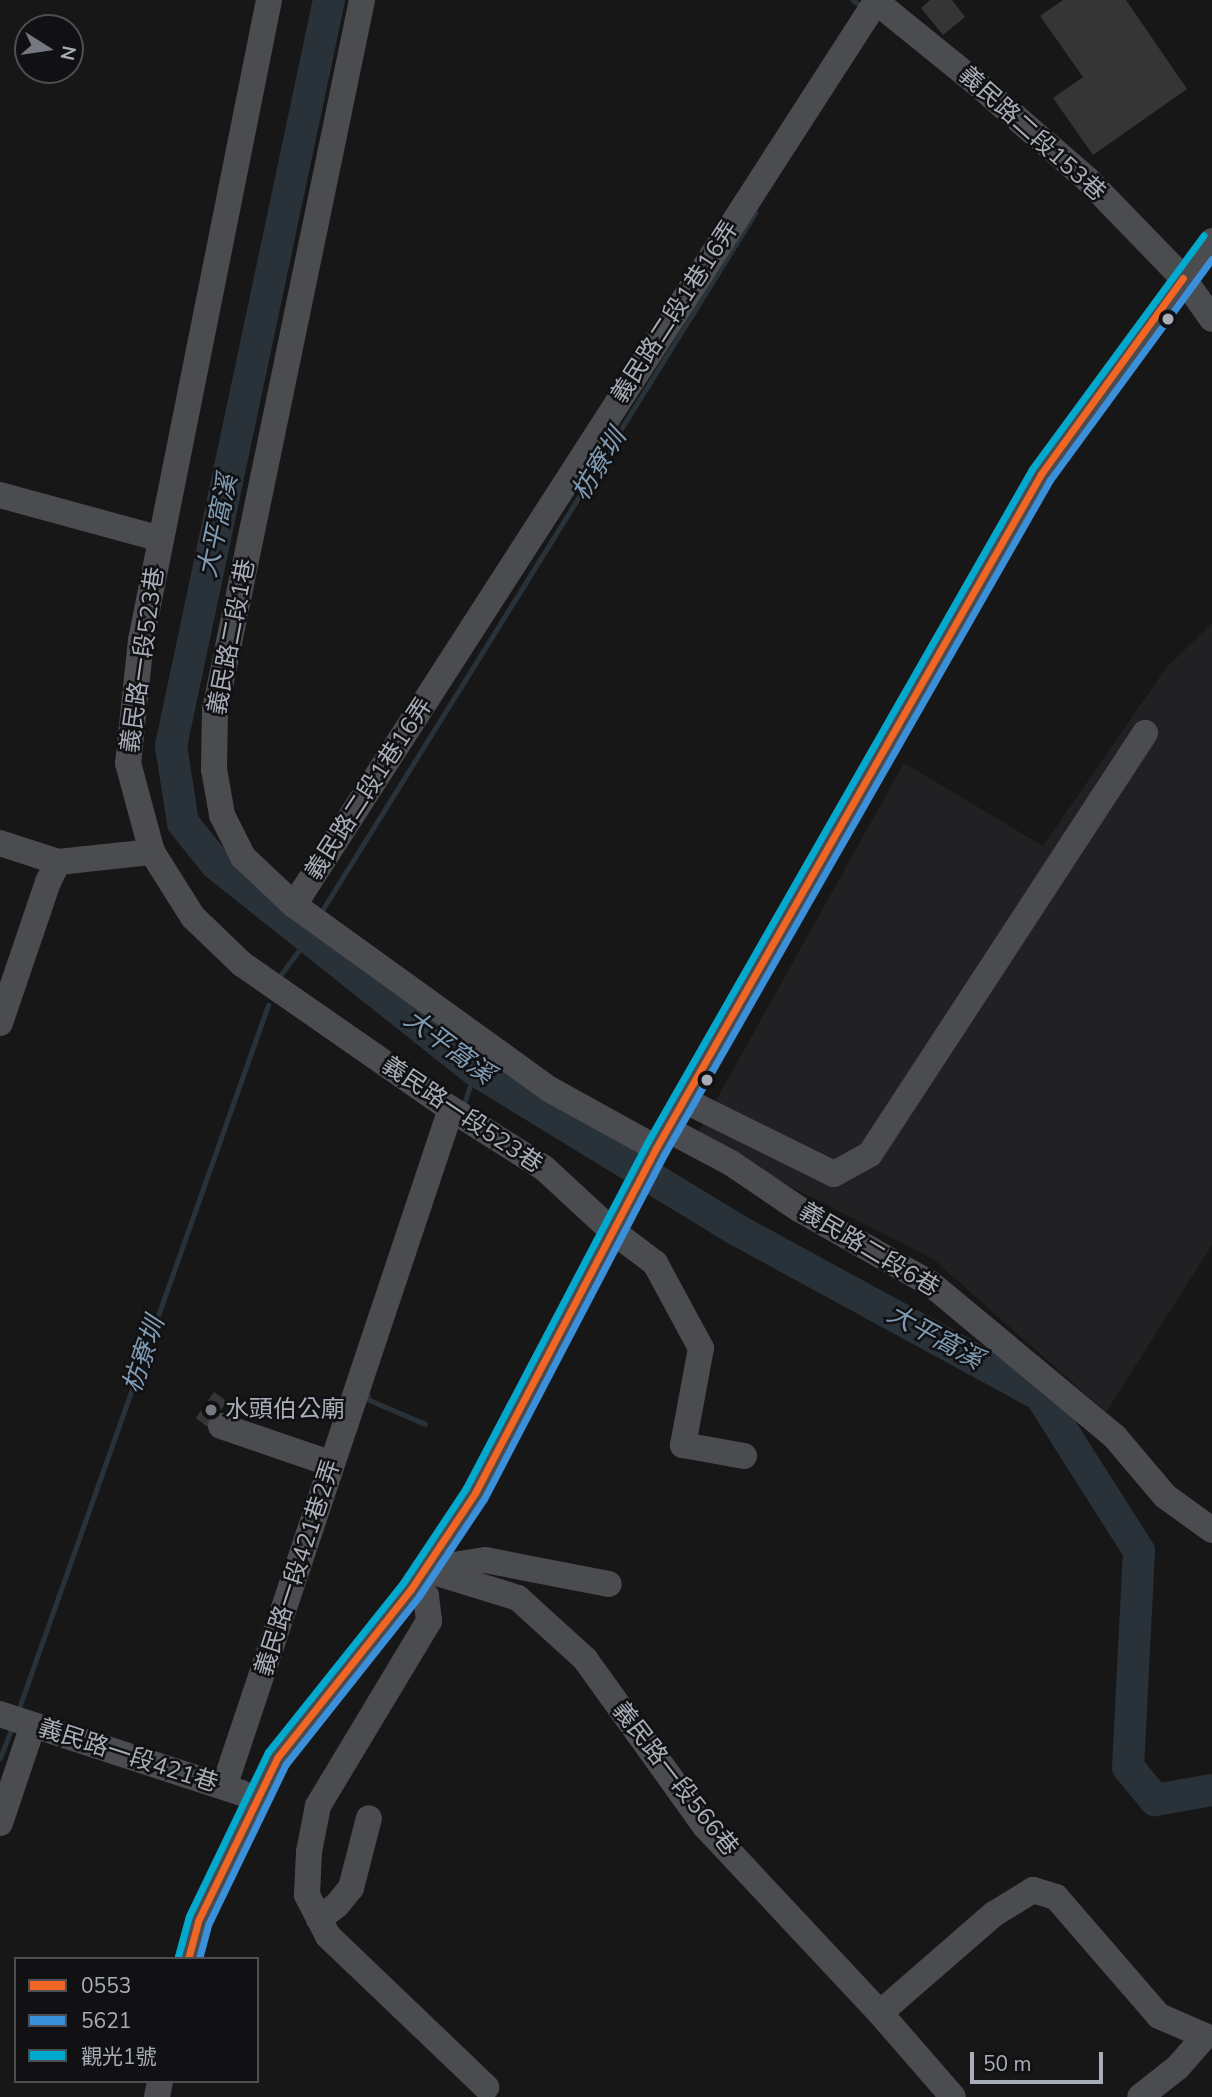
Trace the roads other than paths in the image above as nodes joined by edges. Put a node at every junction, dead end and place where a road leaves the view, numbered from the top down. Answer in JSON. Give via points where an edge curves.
{"nodes":[{"id":1,"x":269,"y":0,"type":"edge"},
{"id":2,"x":362,"y":0,"type":"edge"},
{"id":3,"x":875,"y":0,"type":"edge"},
{"id":4,"x":1212,"y":241,"type":"edge"},
{"id":5,"x":1183,"y":278,"type":"junction"},
{"id":6,"x":1212,"y":319,"type":"edge"},
{"id":7,"x":0,"y":495,"type":"edge"},
{"id":8,"x":161,"y":539,"type":"junction"},
{"id":9,"x":1145,"y":733,"type":"dead end"},
{"id":10,"x":0,"y":842,"type":"edge"},
{"id":11,"x":152,"y":852,"type":"junction"},
{"id":12,"x":58,"y":862,"type":"junction"},
{"id":13,"x":294,"y":905,"type":"junction"},
{"id":14,"x":0,"y":1023,"type":"edge"},
{"id":15,"x":684,"y":1100,"type":"junction"},
{"id":16,"x":451,"y":1109,"type":"junction"},
{"id":17,"x":662,"y":1138,"type":"junction"},
{"id":18,"x":611,"y":1230,"type":"junction"},
{"id":19,"x":221,"y":1426,"type":"dead end"},
{"id":20,"x":744,"y":1456,"type":"dead end"},
{"id":21,"x":332,"y":1464,"type":"junction"},
{"id":22,"x":1212,"y":1530,"type":"edge"},
{"id":23,"x":420,"y":1575,"type":"junction"},
{"id":24,"x":609,"y":1584,"type":"dead end"},
{"id":25,"x":0,"y":1714,"type":"edge"},
{"id":26,"x":33,"y":1725,"type":"junction"},
{"id":27,"x":224,"y":1787,"type":"junction"},
{"id":28,"x":255,"y":1799,"type":"junction"},
{"id":29,"x":369,"y":1818,"type":"dead end"},
{"id":30,"x":0,"y":1823,"type":"edge"},
{"id":31,"x":319,"y":1919,"type":"junction"},
{"id":32,"x":189,"y":1957,"type":"edge"},
{"id":33,"x":880,"y":2012,"type":"junction"},
{"id":34,"x":486,"y":2087,"type":"dead end"},
{"id":35,"x":953,"y":2097,"type":"edge"},
{"id":36,"x":1140,"y":2097,"type":"edge"}],
"edges":[{"from":1,"to":8,"type":"street","name":"義民路一段523巷"},
{"from":2,"to":13,"type":"street","name":"義民路二段1巷","via":[[215,710],[214,769],[222,815],[243,857]]},
{"from":3,"to":5,"type":"street","name":"義民路二段153巷","via":[[1087,179]]},
{"from":3,"to":13,"type":"street","name":"義民路二段1巷16弄"},
{"from":4,"to":5,"type":"street"},
{"from":5,"to":6,"type":"street","name":"義民路二段153巷"},
{"from":5,"to":15,"type":"street","via":[[1041,474]]},
{"from":7,"to":8,"type":"street"},
{"from":8,"to":11,"type":"street","name":"義民路一段523巷","via":[[141,640],[128,764]]},
{"from":9,"to":15,"type":"street","via":[[870,1154],[834,1174]]},
{"from":10,"to":12,"type":"street"},
{"from":11,"to":12,"type":"street"},
{"from":11,"to":16,"type":"street","name":"義民路一段523巷","via":[[193,917],[242,964]]},
{"from":12,"to":14,"type":"street"},
{"from":13,"to":17,"type":"street","name":"義民路二段1巷","via":[[549,1089]]},
{"from":15,"to":17,"type":"street"},
{"from":16,"to":18,"type":"street","name":"義民路一段523巷","via":[[544,1168]]},
{"from":16,"to":21,"type":"street","name":"義民路一段421巷2弄"},
{"from":17,"to":18,"type":"street"},
{"from":17,"to":22,"type":"street","name":"義民路二段6巷","via":[[731,1163],[799,1209],[931,1284],[1115,1437],[1165,1496]]},
{"from":18,"to":20,"type":"street","name":"義民路一段523巷","via":[[655,1262],[701,1348],[683,1445]]},
{"from":18,"to":23,"type":"street","via":[[475,1493]]},
{"from":19,"to":21,"type":"street"},
{"from":21,"to":27,"type":"street","name":"義民路一段421巷2弄"},
{"from":23,"to":24,"type":"street","via":[[485,1560]]},
{"from":23,"to":28,"type":"street","via":[[277,1758]]},
{"from":23,"to":31,"type":"street","via":[[429,1621],[318,1806],[307,1895]]},
{"from":23,"to":33,"type":"street","name":"義民路一段566巷","via":[[519,1598],[585,1659],[705,1826]]},
{"from":25,"to":26,"type":"street","name":"義民路一段421巷"},
{"from":26,"to":27,"type":"street","name":"義民路一段421巷"},
{"from":26,"to":30,"type":"street"},
{"from":27,"to":28,"type":"street","name":"義民路一段421巷"},
{"from":28,"to":32,"type":"street","via":[[198,1921]]},
{"from":29,"to":31,"type":"street","via":[[351,1888]]},
{"from":31,"to":34,"type":"street","via":[[328,1936]]},
{"from":33,"to":35,"type":"street","name":"義民路一段566巷"},
{"from":33,"to":36,"type":"street","via":[[994,1914],[1033,1890],[1056,1898],[1159,2015],[1205,2036],[1178,2067]]}]}
